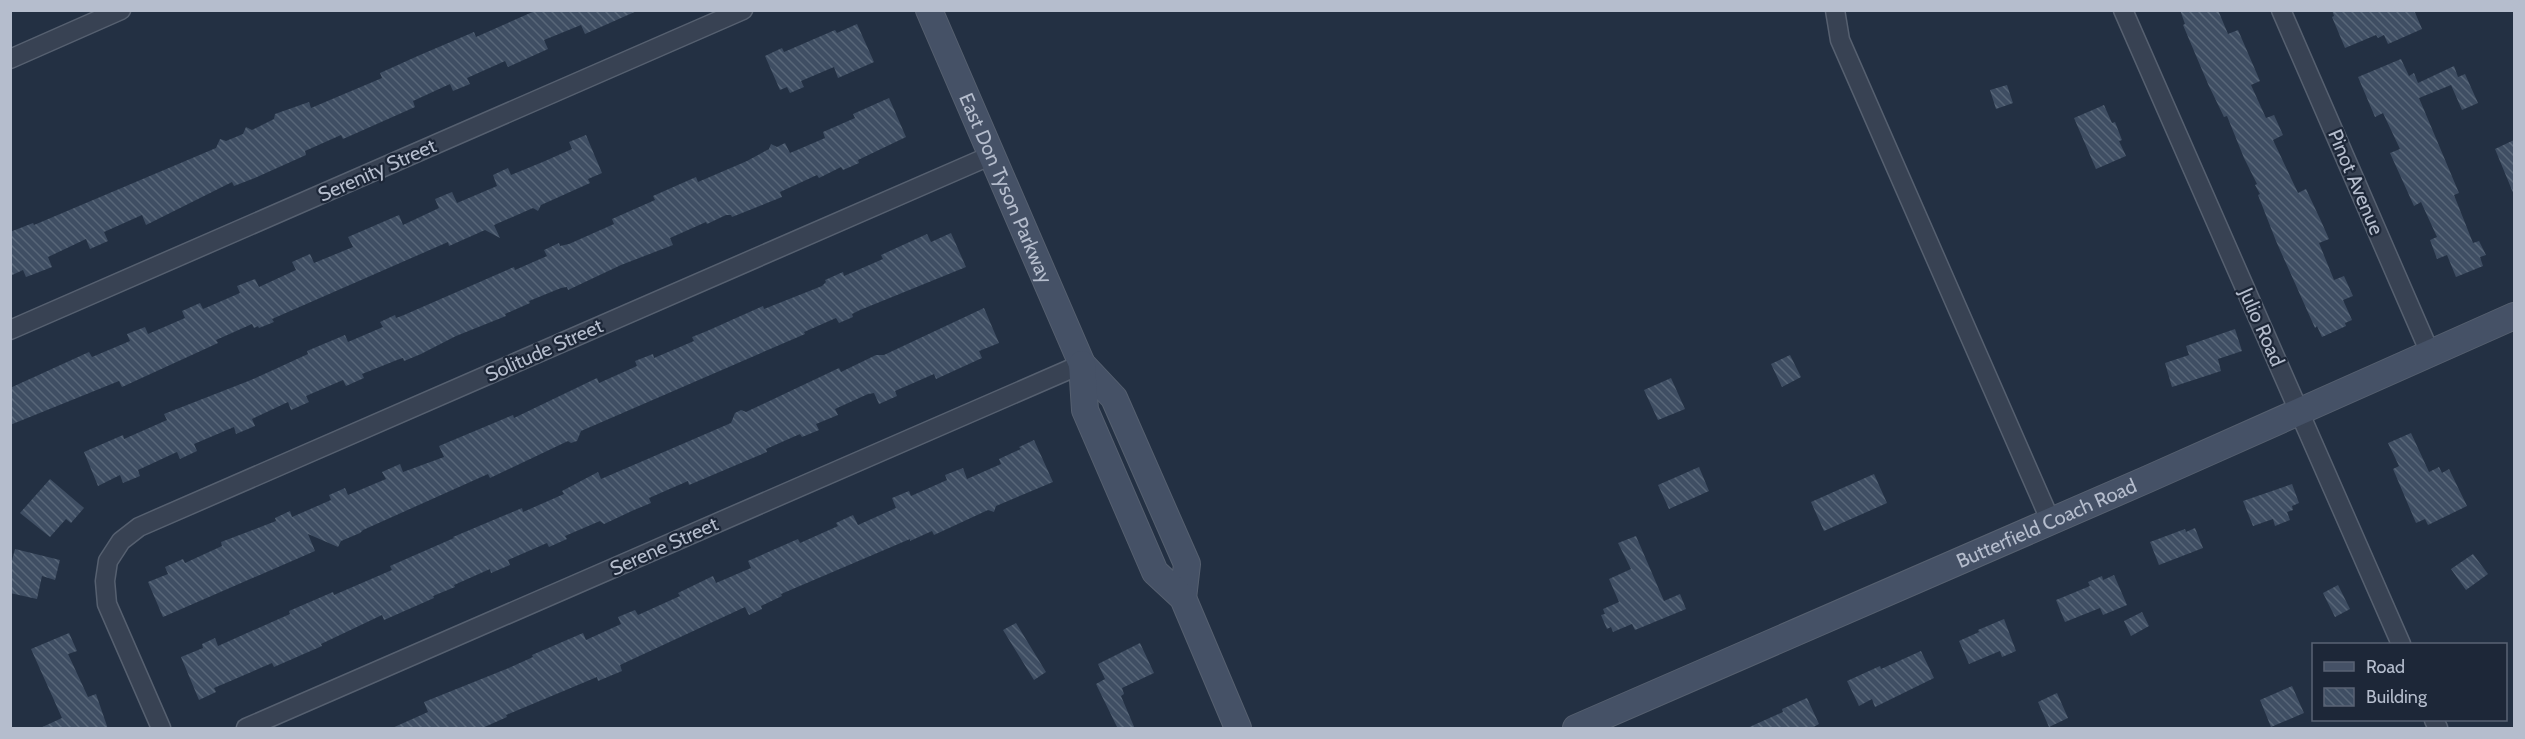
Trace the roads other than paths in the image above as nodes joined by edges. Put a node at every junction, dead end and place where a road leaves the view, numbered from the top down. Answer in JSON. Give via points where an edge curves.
{"nodes":[{"id":1,"x":121,"y":10,"type":"edge"},
{"id":2,"x":743,"y":10,"type":"edge"},
{"id":3,"x":929,"y":10,"type":"edge"},
{"id":4,"x":1835,"y":10,"type":"edge"},
{"id":5,"x":2123,"y":10,"type":"edge"},
{"id":6,"x":2281,"y":10,"type":"edge"},
{"id":7,"x":10,"y":59,"type":"edge"},
{"id":8,"x":992,"y":155,"type":"junction"},
{"id":9,"x":2514,"y":316,"type":"edge"},
{"id":10,"x":10,"y":330,"type":"edge"},
{"id":11,"x":2430,"y":353,"type":"junction"},
{"id":12,"x":1082,"y":364,"type":"junction"},
{"id":13,"x":2299,"y":411,"type":"junction"},
{"id":14,"x":2051,"y":522,"type":"junction"},
{"id":15,"x":2400,"y":643,"type":"edge"},
{"id":16,"x":161,"y":729,"type":"edge"},
{"id":17,"x":246,"y":729,"type":"edge"},
{"id":18,"x":1238,"y":729,"type":"edge"},
{"id":19,"x":1576,"y":729,"type":"edge"}],
"edges":[{"from":1,"to":7,"type":"street"},
{"from":2,"to":10,"type":"street","name":"Serenity Street"},
{"from":3,"to":8,"type":"main road","name":"East Don Tyson Parkway"},
{"from":4,"to":14,"type":"street","via":[[1840,40]]},
{"from":5,"to":13,"type":"street","name":"Julio Road"},
{"from":6,"to":11,"type":"street","name":"Pinot Avenue"},
{"from":8,"to":12,"type":"main road","name":"East Don Tyson Parkway"},
{"from":8,"to":16,"type":"street","name":"Solitude Street","via":[[139,527],[121,541],[108,561],[107,604]]},
{"from":9,"to":11,"type":"main road","name":"Butterfield Coach Road"},
{"from":11,"to":13,"type":"main road","name":"Butterfield Coach Road"},
{"from":12,"to":17,"type":"street","name":"Serene Street"},
{"from":12,"to":18,"type":"main road","name":"East Don Tyson Parkway","via":[[1085,410],[1155,572],[1183,598]]},
{"from":13,"to":14,"type":"main road","name":"Butterfield Coach Road"},
{"from":13,"to":15,"type":"street","name":"Julio Road"},
{"from":14,"to":19,"type":"main road","name":"Butterfield Coach Road"}]}
